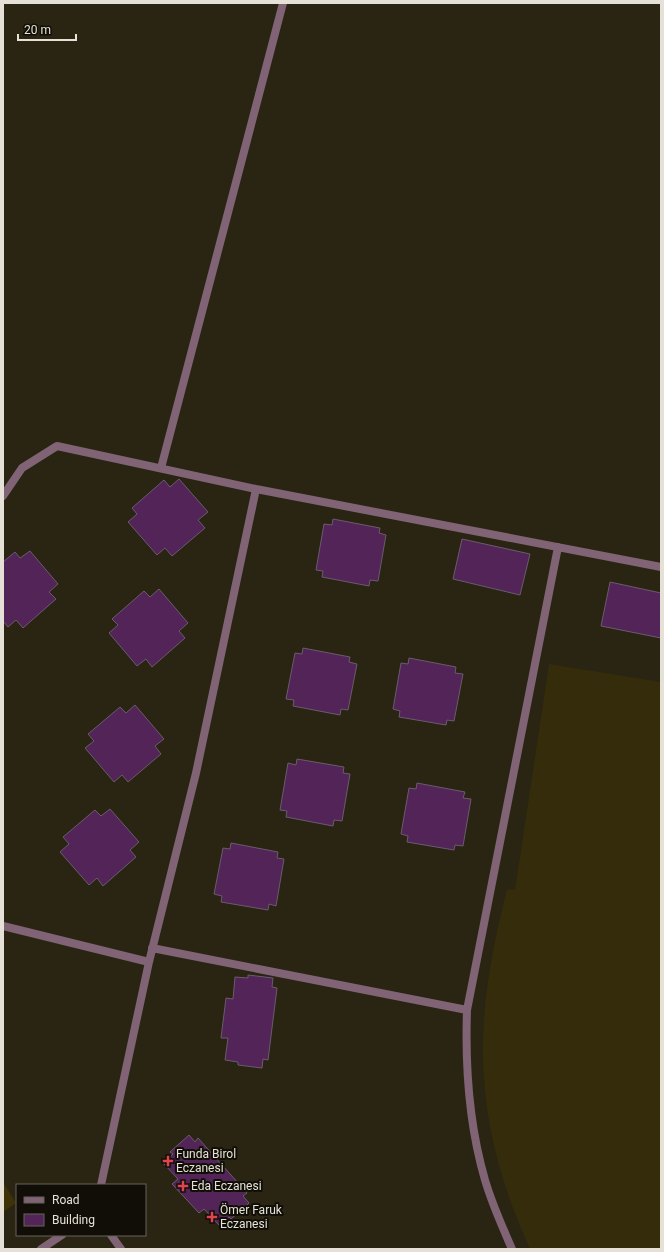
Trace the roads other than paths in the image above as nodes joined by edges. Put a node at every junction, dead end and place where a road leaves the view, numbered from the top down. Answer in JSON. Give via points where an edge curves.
{"nodes":[{"id":1,"x":283,"y":3,"type":"edge"},
{"id":2,"x":161,"y":468,"type":"junction"},
{"id":3,"x":256,"y":489,"type":"junction"},
{"id":4,"x":3,"y":496,"type":"edge"},
{"id":5,"x":558,"y":547,"type":"junction"},
{"id":6,"x":661,"y":567,"type":"edge"},
{"id":7,"x":3,"y":926,"type":"edge"},
{"id":8,"x":152,"y":948,"type":"junction"},
{"id":9,"x":149,"y":962,"type":"junction"},
{"id":10,"x":467,"y":1010,"type":"junction"},
{"id":11,"x":101,"y":1184,"type":"edge"},
{"id":12,"x":60,"y":1236,"type":"edge"},
{"id":13,"x":112,"y":1236,"type":"edge"},
{"id":14,"x":41,"y":1249,"type":"edge"},
{"id":15,"x":121,"y":1249,"type":"edge"},
{"id":16,"x":512,"y":1249,"type":"edge"}],
"edges":[{"from":1,"to":2,"type":"street"},
{"from":2,"to":3,"type":"street"},
{"from":2,"to":4,"type":"street","via":[[57,446],[22,468]]},
{"from":3,"to":5,"type":"street"},
{"from":3,"to":8,"type":"street","via":[[196,773]]},
{"from":5,"to":6,"type":"street"},
{"from":5,"to":10,"type":"street"},
{"from":7,"to":9,"type":"street"},
{"from":8,"to":9,"type":"street"},
{"from":8,"to":10,"type":"street"},
{"from":9,"to":11,"type":"street"},
{"from":10,"to":16,"type":"street","via":[[467,1080],[476,1141],[485,1180]]},
{"from":12,"to":14,"type":"street"},
{"from":13,"to":15,"type":"street"}]}
